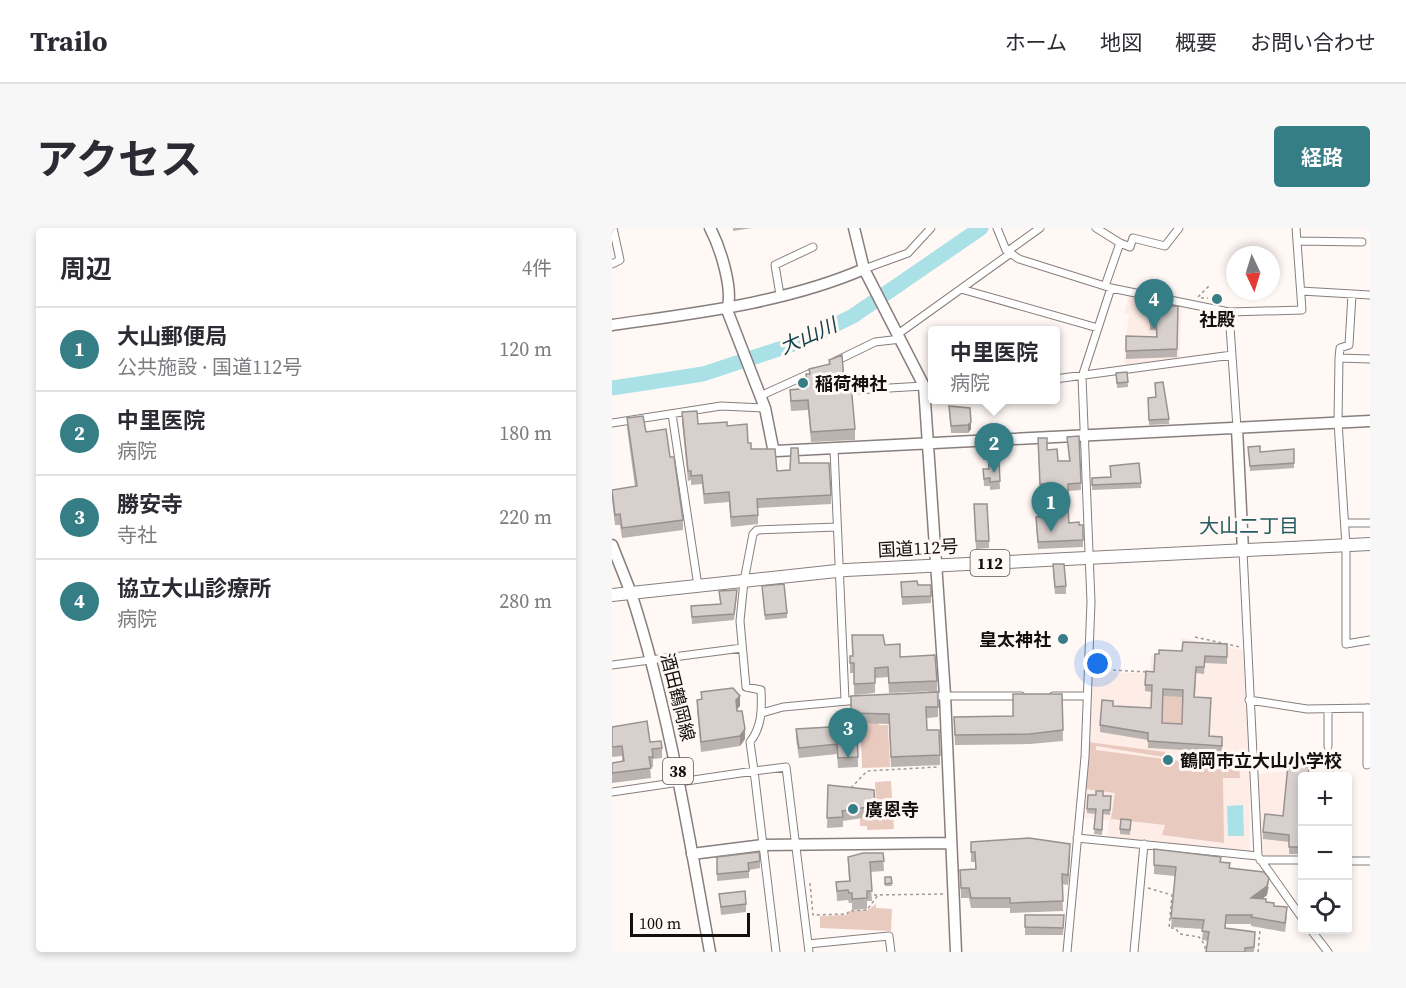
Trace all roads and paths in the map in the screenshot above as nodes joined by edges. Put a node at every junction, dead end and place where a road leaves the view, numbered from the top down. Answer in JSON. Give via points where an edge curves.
{"nodes":[{"id":1,"x":613,"y":228,"type":"edge"},
{"id":2,"x":710,"y":228,"type":"edge"},
{"id":3,"x":854,"y":228,"type":"edge"},
{"id":4,"x":931,"y":228,"type":"edge"},
{"id":5,"x":997,"y":228,"type":"edge"},
{"id":6,"x":1040,"y":228,"type":"edge"},
{"id":7,"x":1096,"y":228,"type":"edge"},
{"id":8,"x":1179,"y":228,"type":"edge"},
{"id":9,"x":1296,"y":228,"type":"edge"},
{"id":10,"x":1297,"y":240,"type":"junction"},
{"id":11,"x":1362,"y":242,"type":"dead end"},
{"id":12,"x":1120,"y":243,"type":"junction"},
{"id":13,"x":813,"y":247,"type":"dead end"},
{"id":14,"x":1008,"y":251,"type":"junction"},
{"id":15,"x":612,"y":264,"type":"edge"},
{"id":16,"x":864,"y":269,"type":"junction"},
{"id":17,"x":1209,"y":286,"type":"dead end"},
{"id":18,"x":1108,"y":287,"type":"junction"},
{"id":19,"x":961,"y":289,"type":"junction"},
{"id":20,"x":1301,"y":291,"type":"junction"},
{"id":21,"x":1352,"y":294,"type":"junction"},
{"id":22,"x":780,"y":295,"type":"junction"},
{"id":23,"x":1370,"y":295,"type":"edge"},
{"id":24,"x":1197,"y":298,"type":"junction"},
{"id":25,"x":1208,"y":298,"type":"dead end"},
{"id":26,"x":1193,"y":302,"type":"dead end"},
{"id":27,"x":728,"y":307,"type":"junction"},
{"id":28,"x":1229,"y":312,"type":"junction"},
{"id":29,"x":612,"y":325,"type":"edge"},
{"id":30,"x":1098,"y":328,"type":"junction"},
{"id":31,"x":898,"y":334,"type":"junction"},
{"id":32,"x":1232,"y":355,"type":"junction"},
{"id":33,"x":1339,"y":358,"type":"junction"},
{"id":34,"x":1370,"y":359,"type":"edge"},
{"id":35,"x":827,"y":366,"type":"edge"},
{"id":36,"x":818,"y":370,"type":"edge"},
{"id":37,"x":1082,"y":377,"type":"junction"},
{"id":38,"x":1060,"y":379,"type":"edge"},
{"id":39,"x":927,"y":384,"type":"edge"},
{"id":40,"x":855,"y":390,"type":"dead end"},
{"id":41,"x":760,"y":394,"type":"junction"},
{"id":42,"x":765,"y":408,"type":"junction"},
{"id":43,"x":672,"y":414,"type":"junction"},
{"id":44,"x":1370,"y":421,"type":"edge"},
{"id":45,"x":1338,"y":422,"type":"junction"},
{"id":46,"x":612,"y":423,"type":"edge"},
{"id":47,"x":1237,"y":428,"type":"junction"},
{"id":48,"x":1086,"y":436,"type":"junction"},
{"id":49,"x":927,"y":443,"type":"junction"},
{"id":50,"x":834,"y":449,"type":"junction"},
{"id":51,"x":1370,"y":522,"type":"edge"},
{"id":52,"x":1344,"y":524,"type":"junction"},
{"id":53,"x":837,"y":527,"type":"junction"},
{"id":54,"x":1370,"y":544,"type":"edge"},
{"id":55,"x":612,"y":545,"type":"edge"},
{"id":56,"x":1346,"y":546,"type":"junction"},
{"id":57,"x":1243,"y":551,"type":"junction"},
{"id":58,"x":1091,"y":558,"type":"junction"},
{"id":59,"x":936,"y":565,"type":"junction"},
{"id":60,"x":839,"y":571,"type":"junction"},
{"id":61,"x":744,"y":581,"type":"junction"},
{"id":62,"x":698,"y":586,"type":"junction"},
{"id":63,"x":631,"y":593,"type":"junction"},
{"id":64,"x":612,"y":596,"type":"edge"},
{"id":65,"x":1195,"y":638,"type":"dead end"},
{"id":66,"x":1370,"y":639,"type":"edge"},
{"id":67,"x":742,"y":648,"type":"junction"},
{"id":68,"x":1247,"y":648,"type":"junction"},
{"id":69,"x":652,"y":659,"type":"junction"},
{"id":70,"x":612,"y":665,"type":"edge"},
{"id":71,"x":1088,"y":668,"type":"junction"},
{"id":72,"x":1154,"y":672,"type":"edge"},
{"id":73,"x":945,"y":695,"type":"junction"},
{"id":74,"x":922,"y":696,"type":"edge"},
{"id":75,"x":1027,"y":696,"type":"edge"},
{"id":76,"x":1039,"y":696,"type":"edge"},
{"id":77,"x":1086,"y":696,"type":"junction"},
{"id":78,"x":867,"y":699,"type":"edge"},
{"id":79,"x":845,"y":700,"type":"junction"},
{"id":80,"x":1249,"y":700,"type":"junction"},
{"id":81,"x":1368,"y":708,"type":"edge"},
{"id":82,"x":1328,"y":709,"type":"junction"},
{"id":83,"x":762,"y":712,"type":"junction"},
{"id":84,"x":847,"y":741,"type":"edge"},
{"id":85,"x":1328,"y":746,"type":"dead end"},
{"id":86,"x":1367,"y":765,"type":"dead end"},
{"id":87,"x":947,"y":767,"type":"junction"},
{"id":88,"x":754,"y":771,"type":"junction"},
{"id":89,"x":680,"y":781,"type":"junction"},
{"id":90,"x":612,"y":792,"type":"edge"},
{"id":91,"x":847,"y":793,"type":"edge"},
{"id":92,"x":1077,"y":838,"type":"junction"},
{"id":93,"x":951,"y":843,"type":"junction"},
{"id":94,"x":796,"y":844,"type":"junction"},
{"id":95,"x":1144,"y":844,"type":"junction"},
{"id":96,"x":763,"y":845,"type":"junction"},
{"id":97,"x":692,"y":854,"type":"junction"},
{"id":98,"x":1259,"y":858,"type":"junction"},
{"id":99,"x":1298,"y":860,"type":"edge"},
{"id":100,"x":1352,"y":861,"type":"edge"},
{"id":101,"x":1370,"y":861,"type":"edge"},
{"id":102,"x":810,"y":883,"type":"dead end"},
{"id":103,"x":1143,"y":887,"type":"dead end"},
{"id":104,"x":953,"y":894,"type":"junction"},
{"id":105,"x":874,"y":895,"type":"edge"},
{"id":106,"x":878,"y":895,"type":"junction"},
{"id":107,"x":1298,"y":912,"type":"edge"},
{"id":108,"x":1260,"y":930,"type":"dead end"},
{"id":109,"x":1314,"y":934,"type":"edge"},
{"id":110,"x":809,"y":948,"type":"edge"},
{"id":111,"x":710,"y":952,"type":"edge"},
{"id":112,"x":776,"y":952,"type":"edge"},
{"id":113,"x":891,"y":952,"type":"edge"},
{"id":114,"x":956,"y":952,"type":"edge"},
{"id":115,"x":1067,"y":952,"type":"edge"},
{"id":116,"x":1134,"y":952,"type":"edge"},
{"id":117,"x":1205,"y":952,"type":"edge"},
{"id":118,"x":1258,"y":952,"type":"edge"},
{"id":119,"x":1328,"y":952,"type":"edge"}],
"edges":[{"from":1,"to":15,"type":"street","via":[[620,260]]},
{"from":2,"to":27,"type":"street","via":[[718,243],[730,300]]},
{"from":3,"to":16,"type":"street"},
{"from":4,"to":16,"type":"street","via":[[908,253]]},
{"from":5,"to":14,"type":"street"},
{"from":6,"to":14,"type":"street"},
{"from":7,"to":12,"type":"street"},
{"from":8,"to":12,"type":"street","via":[[1165,246],[1134,238],[1130,247]]},
{"from":9,"to":10,"type":"street"},
{"from":10,"to":11,"type":"street"},
{"from":10,"to":20,"type":"street"},
{"from":12,"to":18,"type":"street"},
{"from":13,"to":22,"type":"street","via":[[775,265]]},
{"from":14,"to":18,"type":"street","via":[[1019,259]]},
{"from":14,"to":19,"type":"street"},
{"from":16,"to":22,"type":"street"},
{"from":16,"to":31,"type":"street"},
{"from":17,"to":24,"type":"path"},
{"from":18,"to":28,"type":"street"},
{"from":18,"to":30,"type":"street"},
{"from":19,"to":30,"type":"street"},
{"from":19,"to":31,"type":"street"},
{"from":20,"to":21,"type":"street"},
{"from":20,"to":28,"type":"street","via":[[1302,310]]},
{"from":21,"to":23,"type":"street"},
{"from":21,"to":33,"type":"street","via":[[1349,345],[1340,348]]},
{"from":22,"to":27,"type":"street"},
{"from":24,"to":25,"type":"path"},
{"from":24,"to":26,"type":"path"},
{"from":27,"to":29,"type":"street"},
{"from":27,"to":41,"type":"street"},
{"from":28,"to":32,"type":"street"},
{"from":30,"to":37,"type":"street"},
{"from":31,"to":35,"type":"street"},
{"from":31,"to":39,"type":"street"},
{"from":32,"to":37,"type":"street"},
{"from":32,"to":47,"type":"street"},
{"from":33,"to":34,"type":"street"},
{"from":33,"to":45,"type":"street"},
{"from":36,"to":41,"type":"street"},
{"from":37,"to":38,"type":"street"},
{"from":37,"to":48,"type":"street"},
{"from":39,"to":40,"type":"street"},
{"from":39,"to":49,"type":"street"},
{"from":41,"to":42,"type":"street"},
{"from":42,"to":43,"type":"street","via":[[721,406]]},
{"from":42,"to":50,"type":"street","via":[[776,451]]},
{"from":43,"to":46,"type":"street"},
{"from":43,"to":62,"type":"street"},
{"from":44,"to":45,"type":"street"},
{"from":45,"to":47,"type":"street"},
{"from":45,"to":52,"type":"street"},
{"from":47,"to":48,"type":"street"},
{"from":47,"to":57,"type":"street"},
{"from":48,"to":49,"type":"street"},
{"from":48,"to":58,"type":"street"},
{"from":49,"to":50,"type":"street"},
{"from":49,"to":59,"type":"street"},
{"from":50,"to":53,"type":"street"},
{"from":51,"to":52,"type":"street"},
{"from":52,"to":56,"type":"street"},
{"from":53,"to":60,"type":"street"},
{"from":53,"to":61,"type":"street","via":[[758,530],[753,534]]},
{"from":54,"to":56,"type":"highway","name":"国道112号","number":"112"},
{"from":55,"to":63,"type":"street","name":"酒田鶴岡線"},
{"from":56,"to":57,"type":"highway","name":"国道112号","number":"112"},
{"from":56,"to":66,"type":"street","via":[[1346,644]]},
{"from":57,"to":58,"type":"highway","name":"国道112号","number":"112"},
{"from":57,"to":68,"type":"street"},
{"from":58,"to":59,"type":"highway","name":"国道112号","number":"112"},
{"from":58,"to":71,"type":"street"},
{"from":59,"to":60,"type":"highway","name":"国道112号","number":"112"},
{"from":59,"to":73,"type":"street"},
{"from":60,"to":61,"type":"highway","name":"国道112号","number":"112"},
{"from":60,"to":79,"type":"street"},
{"from":61,"to":62,"type":"highway","name":"国道112号","number":"112"},
{"from":61,"to":67,"type":"street"},
{"from":62,"to":63,"type":"highway","name":"国道112号","number":"112"},
{"from":63,"to":64,"type":"highway","name":"国道112号","number":"112"},
{"from":63,"to":69,"type":"street","name":"酒田鶴岡線","number":"38"},
{"from":65,"to":68,"type":"path"},
{"from":67,"to":69,"type":"street"},
{"from":67,"to":83,"type":"street","via":[[746,687],[761,690]]},
{"from":68,"to":80,"type":"street"},
{"from":69,"to":70,"type":"street"},
{"from":69,"to":89,"type":"street","name":"酒田鶴岡線","number":"38"},
{"from":71,"to":72,"type":"path"},
{"from":71,"to":77,"type":"street"},
{"from":73,"to":74,"type":"street"},
{"from":73,"to":75,"type":"street"},
{"from":73,"to":87,"type":"street"},
{"from":76,"to":77,"type":"street"},
{"from":77,"to":92,"type":"street"},
{"from":78,"to":79,"type":"street"},
{"from":79,"to":83,"type":"street"},
{"from":79,"to":84,"type":"path"},
{"from":80,"to":82,"type":"street"},
{"from":80,"to":98,"type":"street"},
{"from":81,"to":82,"type":"street"},
{"from":81,"to":86,"type":"street"},
{"from":82,"to":85,"type":"street"},
{"from":83,"to":88,"type":"street","via":[[750,742]]},
{"from":87,"to":91,"type":"path","via":[[867,771]]},
{"from":87,"to":93,"type":"street"},
{"from":88,"to":89,"type":"street"},
{"from":88,"to":94,"type":"street","via":[[786,767]]},
{"from":88,"to":96,"type":"street"},
{"from":89,"to":90,"type":"street"},
{"from":89,"to":97,"type":"street","name":"酒田鶴岡線","number":"38"},
{"from":92,"to":95,"type":"street"},
{"from":92,"to":115,"type":"street"},
{"from":93,"to":94,"type":"street"},
{"from":93,"to":104,"type":"street"},
{"from":94,"to":96,"type":"street"},
{"from":94,"to":110,"type":"street"},
{"from":95,"to":98,"type":"street"},
{"from":95,"to":116,"type":"street"},
{"from":96,"to":97,"type":"street"},
{"from":96,"to":112,"type":"street"},
{"from":97,"to":111,"type":"street","name":"酒田鶴岡線","number":"38"},
{"from":98,"to":99,"type":"street"},
{"from":98,"to":107,"type":"street"},
{"from":100,"to":101,"type":"street"},
{"from":102,"to":106,"type":"path","via":[[813,915],[867,910]]},
{"from":103,"to":117,"type":"path","via":[[1172,894],[1169,928],[1199,937],[1206,945]]},
{"from":104,"to":106,"type":"path"},
{"from":104,"to":114,"type":"street"},
{"from":105,"to":106,"type":"path"},
{"from":108,"to":118,"type":"path"},
{"from":109,"to":119,"type":"street"},
{"from":110,"to":113,"type":"street","via":[[889,936]]}]}
